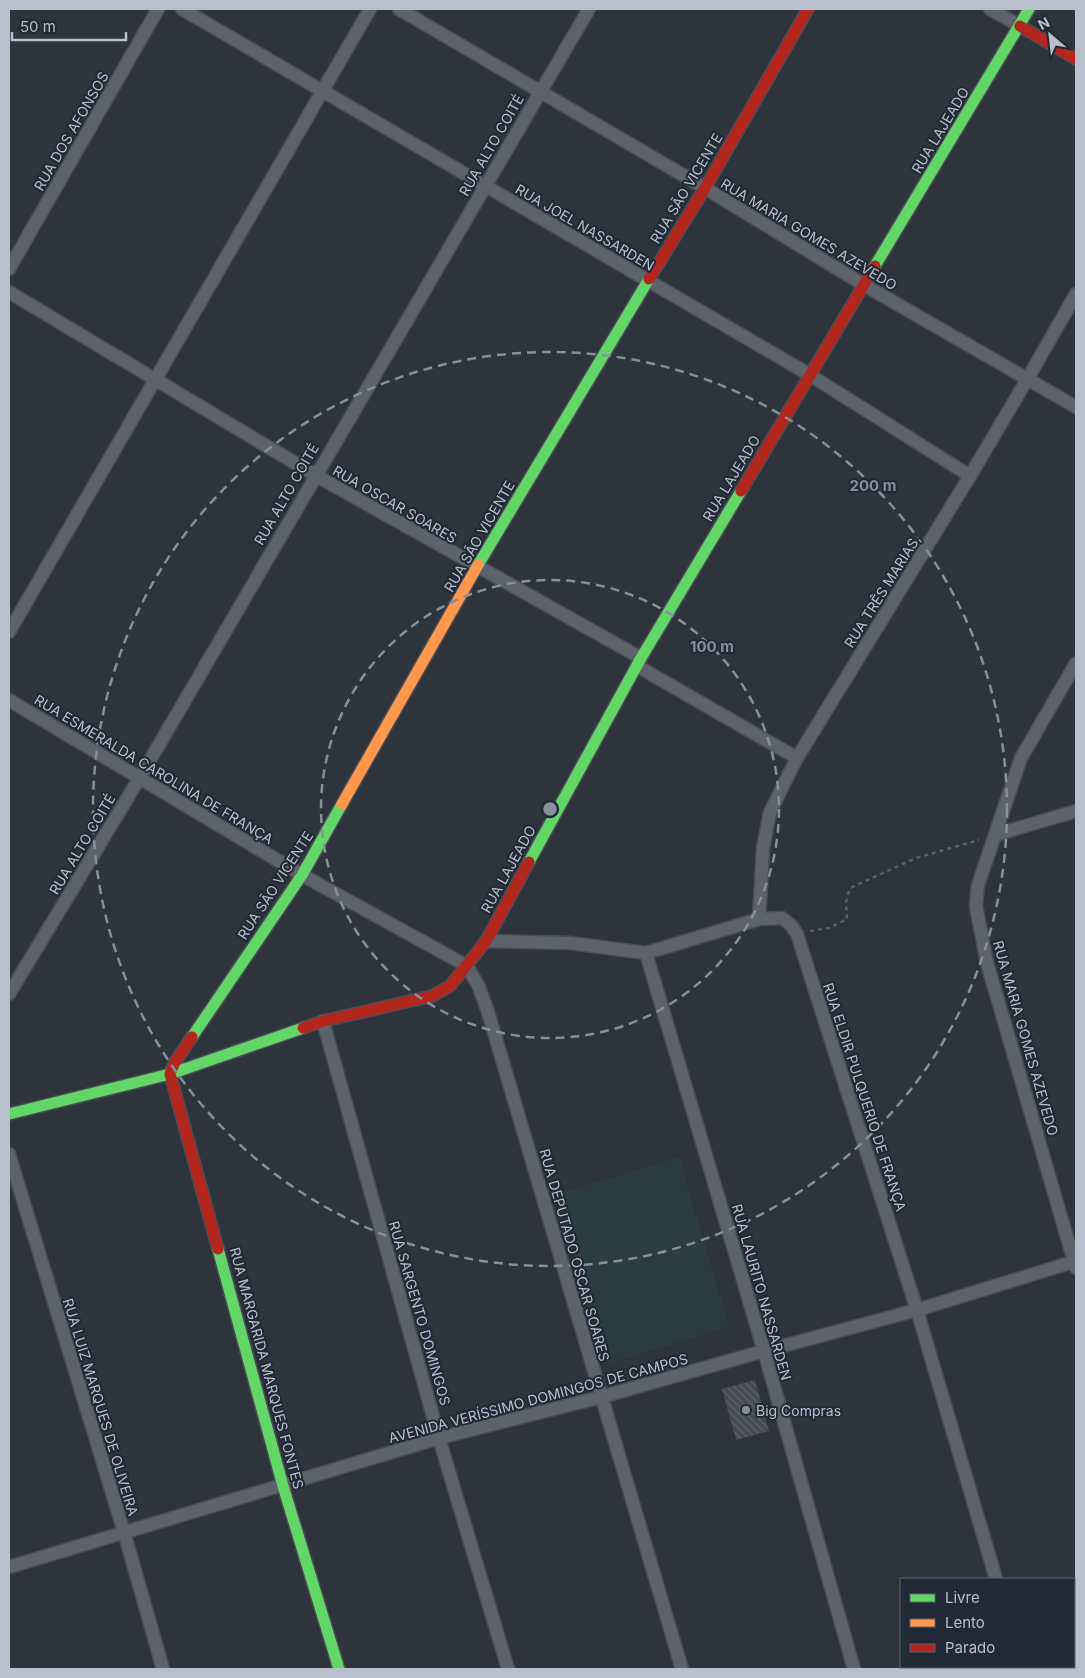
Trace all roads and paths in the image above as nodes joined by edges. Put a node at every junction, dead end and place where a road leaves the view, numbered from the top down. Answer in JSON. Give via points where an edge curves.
{"nodes":[{"id":1,"x":158,"y":9,"type":"edge"},
{"id":2,"x":182,"y":9,"type":"edge"},
{"id":3,"x":370,"y":9,"type":"edge"},
{"id":4,"x":399,"y":9,"type":"edge"},
{"id":5,"x":589,"y":9,"type":"edge"},
{"id":6,"x":808,"y":9,"type":"edge"},
{"id":7,"x":990,"y":9,"type":"edge"},
{"id":8,"x":1030,"y":9,"type":"edge"},
{"id":9,"x":1020,"y":26,"type":"junction"},
{"id":10,"x":1076,"y":59,"type":"edge"},
{"id":11,"x":323,"y":90,"type":"junction"},
{"id":12,"x":540,"y":91,"type":"junction"},
{"id":13,"x":484,"y":186,"type":"junction"},
{"id":14,"x":705,"y":188,"type":"junction"},
{"id":15,"x":9,"y":269,"type":"edge"},
{"id":16,"x":648,"y":280,"type":"junction"},
{"id":17,"x":864,"y":285,"type":"junction"},
{"id":18,"x":9,"y":292,"type":"edge"},
{"id":19,"x":1076,"y":294,"type":"edge"},
{"id":20,"x":810,"y":375,"type":"junction"},
{"id":21,"x":1028,"y":378,"type":"junction"},
{"id":22,"x":154,"y":379,"type":"junction"},
{"id":23,"x":1076,"y":407,"type":"edge"},
{"id":24,"x":315,"y":475,"type":"junction"},
{"id":25,"x":970,"y":476,"type":"junction"},
{"id":26,"x":477,"y":567,"type":"junction"},
{"id":27,"x":9,"y":632,"type":"edge"},
{"id":28,"x":639,"y":662,"type":"junction"},
{"id":29,"x":1076,"y":663,"type":"edge"},
{"id":30,"x":9,"y":700,"type":"edge"},
{"id":31,"x":797,"y":758,"type":"junction"},
{"id":32,"x":139,"y":778,"type":"junction"},
{"id":33,"x":1076,"y":812,"type":"edge"},
{"id":34,"x":995,"y":835,"type":"junction"},
{"id":35,"x":302,"y":875,"type":"junction"},
{"id":36,"x":760,"y":919,"type":"junction"},
{"id":37,"x":798,"y":934,"type":"junction"},
{"id":38,"x":486,"y":941,"type":"junction"},
{"id":39,"x":646,"y":953,"type":"junction"},
{"id":40,"x":467,"y":966,"type":"junction"},
{"id":41,"x":9,"y":994,"type":"edge"},
{"id":42,"x":324,"y":1021,"type":"junction"},
{"id":43,"x":170,"y":1074,"type":"junction"},
{"id":44,"x":9,"y":1114,"type":"edge"},
{"id":45,"x":9,"y":1154,"type":"edge"},
{"id":46,"x":1076,"y":1263,"type":"edge"},
{"id":47,"x":917,"y":1310,"type":"junction"},
{"id":48,"x":764,"y":1351,"type":"junction"},
{"id":49,"x":601,"y":1397,"type":"junction"},
{"id":50,"x":439,"y":1438,"type":"junction"},
{"id":51,"x":283,"y":1486,"type":"junction"},
{"id":52,"x":124,"y":1532,"type":"junction"},
{"id":53,"x":9,"y":1568,"type":"edge"},
{"id":54,"x":996,"y":1578,"type":"edge"},
{"id":55,"x":163,"y":1669,"type":"edge"},
{"id":56,"x":339,"y":1669,"type":"edge"},
{"id":57,"x":508,"y":1669,"type":"edge"},
{"id":58,"x":682,"y":1669,"type":"edge"},
{"id":59,"x":854,"y":1669,"type":"edge"}],
"edges":[{"from":1,"to":15,"type":"street","name":"RUA DOS AFONSOS"},
{"from":2,"to":11,"type":"street","name":"RUA JOEL NASSARDEN"},
{"from":3,"to":11,"type":"street"},
{"from":4,"to":12,"type":"street","name":"RUA MARIA GOMES AZEVEDO"},
{"from":5,"to":12,"type":"street","name":"RUA ALTO COITÉ"},
{"from":6,"to":14,"type":"street","name":"RUA SÃO VICENTE"},
{"from":7,"to":9,"type":"street"},
{"from":8,"to":9,"type":"street","name":"RUA LAJEADO"},
{"from":9,"to":10,"type":"street"},
{"from":9,"to":17,"type":"street","name":"RUA LAJEADO"},
{"from":11,"to":13,"type":"street","name":"RUA JOEL NASSARDEN"},
{"from":11,"to":22,"type":"street"},
{"from":12,"to":13,"type":"street","name":"RUA ALTO COITÉ"},
{"from":12,"to":14,"type":"street","name":"RUA MARIA GOMES AZEVEDO"},
{"from":13,"to":16,"type":"street","name":"RUA JOEL NASSARDEN"},
{"from":13,"to":24,"type":"street","name":"RUA ALTO COITÉ"},
{"from":14,"to":16,"type":"street","name":"RUA SÃO VICENTE"},
{"from":14,"to":17,"type":"street","name":"RUA MARIA GOMES AZEVEDO"},
{"from":16,"to":20,"type":"street","name":"RUA JOEL NASSARDEN"},
{"from":16,"to":26,"type":"street","name":"RUA SÃO VICENTE"},
{"from":17,"to":20,"type":"street","name":"RUA LAJEADO"},
{"from":17,"to":21,"type":"street","name":"RUA MARIA GOMES AZEVEDO"},
{"from":18,"to":22,"type":"street","name":"RUA OSCAR SOARES"},
{"from":19,"to":21,"type":"street","name":"RUA TRÊS MARIAS,"},
{"from":20,"to":25,"type":"street","name":"RUA JOEL NASSARDEN"},
{"from":20,"to":28,"type":"street","name":"RUA LAJEADO"},
{"from":21,"to":23,"type":"street","name":"RUA MARIA GOMES AZEVEDO"},
{"from":21,"to":25,"type":"street","name":"RUA TRÊS MARIAS,"},
{"from":22,"to":24,"type":"street","name":"RUA OSCAR SOARES"},
{"from":22,"to":27,"type":"street"},
{"from":24,"to":26,"type":"street","name":"RUA OSCAR SOARES"},
{"from":24,"to":32,"type":"street","name":"RUA ALTO COITÉ"},
{"from":25,"to":31,"type":"street","name":"RUA TRÊS MARIAS,"},
{"from":26,"to":28,"type":"street","name":"RUA OSCAR SOARES"},
{"from":26,"to":35,"type":"street","name":"RUA SÃO VICENTE"},
{"from":28,"to":31,"type":"street","name":"RUA OSCAR SOARES"},
{"from":28,"to":38,"type":"street","name":"RUA LAJEADO"},
{"from":29,"to":34,"type":"street","name":"RUA MARIA GOMES AZEVEDO","via":[[1021,758]]},
{"from":30,"to":32,"type":"street","name":"RUA ESMERALDA CAROLINA DE FRANÇA"},
{"from":31,"to":36,"type":"street","name":"RUA TRÊS MARIAS,","via":[[770,812],[763,848]]},
{"from":32,"to":35,"type":"street","name":"RUA ESMERALDA CAROLINA DE FRANÇA"},
{"from":32,"to":41,"type":"street","name":"RUA ALTO COITÉ"},
{"from":33,"to":34,"type":"street"},
{"from":34,"to":37,"type":"path","via":[[916,858],[850,888],[846,902],[847,919],[829,928]]},
{"from":34,"to":46,"type":"street","name":"RUA MARIA GOMES AZEVEDO","via":[[978,885],[976,906],[987,963]]},
{"from":35,"to":40,"type":"street","name":"RUA ESMERALDA CAROLINA DE FRANÇA"},
{"from":35,"to":43,"type":"street","name":"RUA SÃO VICENTE"},
{"from":36,"to":37,"type":"street","via":[[782,918]]},
{"from":36,"to":39,"type":"street"},
{"from":37,"to":47,"type":"street","name":"RUA ELDIR PULQUERIO DE FRANÇA"},
{"from":38,"to":39,"type":"street","via":[[570,943]]},
{"from":38,"to":40,"type":"street","name":"RUA LAJEADO"},
{"from":39,"to":48,"type":"street","name":"RUA LAURITO NASSARDEN"},
{"from":40,"to":42,"type":"street","name":"RUA LAJEADO","via":[[450,986],[432,996]]},
{"from":40,"to":49,"type":"street","name":"RUA DEPUTADO OSCAR SOARES","via":[[488,1012]]},
{"from":42,"to":43,"type":"street","name":"RUA LAJEADO"},
{"from":42,"to":50,"type":"street","name":"RUA SARGENTO DOMINGOS"},
{"from":43,"to":44,"type":"street","name":"RUA LAJEADO"},
{"from":43,"to":51,"type":"street","name":"RUA MARGARIDA MARQUES FONTES"},
{"from":45,"to":52,"type":"street","name":"RUA LUIZ MARQUES DE OLIVEIRA"},
{"from":46,"to":47,"type":"street","name":"AVENIDA VERÍSSIMO DOMINGOS DE CAMPOS"},
{"from":47,"to":48,"type":"street","name":"AVENIDA VERÍSSIMO DOMINGOS DE CAMPOS"},
{"from":47,"to":54,"type":"street","name":"RUA ELDIR PULQUERIO DE FRANÇA"},
{"from":48,"to":49,"type":"street","name":"AVENIDA VERÍSSIMO DOMINGOS DE CAMPOS"},
{"from":48,"to":59,"type":"street","name":"RUA LAURITO NASSARDEN"},
{"from":49,"to":50,"type":"street","name":"AVENIDA VERÍSSIMO DOMINGOS DE CAMPOS"},
{"from":49,"to":58,"type":"street","name":"RUA DEPUTADO OSCAR SOARES"},
{"from":50,"to":51,"type":"street","name":"AVENIDA VERÍSSIMO DOMINGOS DE CAMPOS"},
{"from":50,"to":57,"type":"street","name":"RUA SARGENTO DOMINGOS"},
{"from":51,"to":52,"type":"street","name":"AVENIDA VERÍSSIMO DOMINGOS DE CAMPOS"},
{"from":51,"to":56,"type":"street","name":"RUA MARGARIDA MARQUES FONTES"},
{"from":52,"to":53,"type":"street","name":"AVENIDA VERÍSSIMO DOMINGOS DE CAMPOS"},
{"from":52,"to":55,"type":"street","name":"RUA LUIZ MARQUES DE OLIVEIRA"}]}
